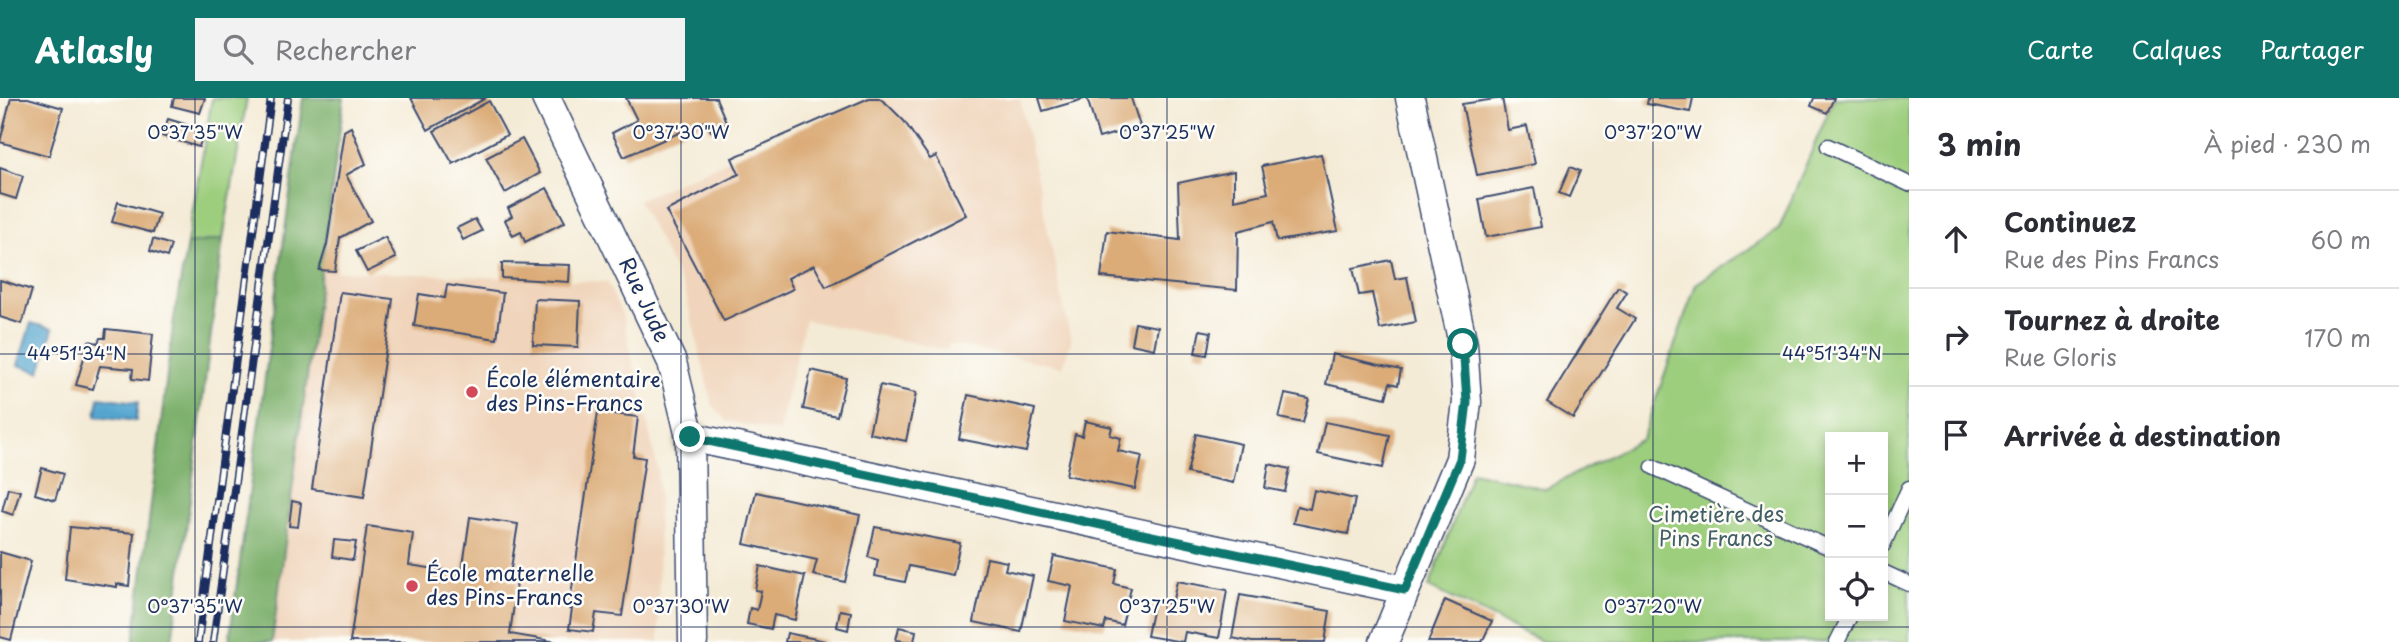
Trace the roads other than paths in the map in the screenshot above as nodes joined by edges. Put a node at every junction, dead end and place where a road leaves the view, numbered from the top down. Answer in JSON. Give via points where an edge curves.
{"nodes":[{"id":1,"x":546,"y":98,"type":"edge"},
{"id":2,"x":1410,"y":98,"type":"edge"},
{"id":3,"x":1828,"y":146,"type":"dead end"},
{"id":4,"x":1909,"y":184,"type":"edge"},
{"id":5,"x":690,"y":437,"type":"junction"},
{"id":6,"x":1653,"y":467,"type":"dead end"},
{"id":7,"x":1909,"y":488,"type":"edge"},
{"id":8,"x":1888,"y":534,"type":"edge"},
{"id":9,"x":1825,"y":546,"type":"edge"},
{"id":10,"x":1888,"y":574,"type":"edge"},
{"id":11,"x":1909,"y":584,"type":"edge"},
{"id":12,"x":1405,"y":590,"type":"junction"},
{"id":13,"x":1848,"y":621,"type":"edge"},
{"id":14,"x":693,"y":642,"type":"edge"},
{"id":15,"x":1384,"y":642,"type":"edge"},
{"id":16,"x":1838,"y":642,"type":"edge"}],
"edges":[{"from":1,"to":5,"type":"street","name":"Rue Jude","via":[[672,362]]},
{"from":2,"to":12,"type":"street","via":[[1463,344],[1467,402],[1460,459]]},
{"from":3,"to":4,"type":"lane"},
{"from":5,"to":12,"type":"street"},
{"from":5,"to":14,"type":"street","name":"Rue Jude"},
{"from":6,"to":9,"type":"lane"},
{"from":7,"to":8,"type":"lane"},
{"from":10,"to":11,"type":"lane"},
{"from":12,"to":15,"type":"street"},
{"from":13,"to":16,"type":"lane"}]}
